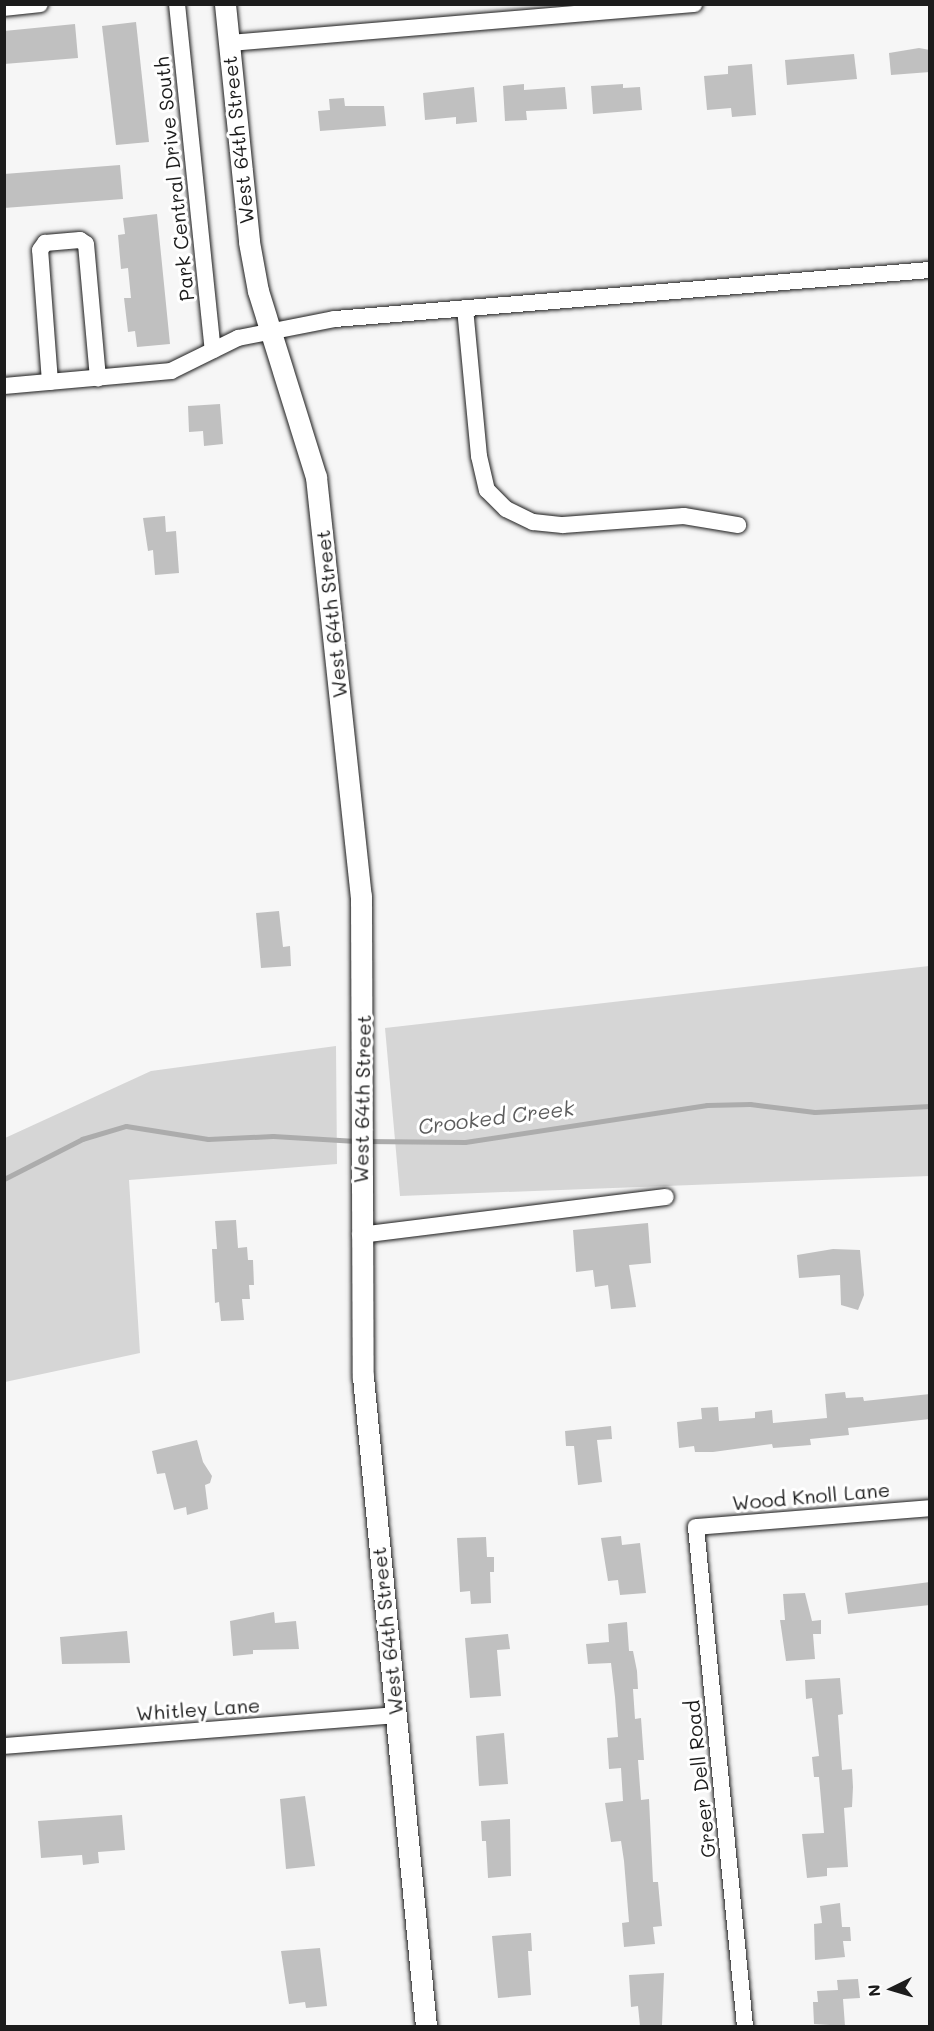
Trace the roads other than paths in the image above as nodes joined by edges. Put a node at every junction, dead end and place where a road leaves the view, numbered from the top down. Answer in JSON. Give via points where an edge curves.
{"nodes":[{"id":1,"x":40,"y":4,"type":"edge"},
{"id":2,"x":177,"y":4,"type":"edge"},
{"id":3,"x":225,"y":4,"type":"edge"},
{"id":4,"x":694,"y":4,"type":"edge"},
{"id":5,"x":4,"y":8,"type":"edge"},
{"id":6,"x":229,"y":43,"type":"junction"},
{"id":7,"x":930,"y":270,"type":"edge"},
{"id":8,"x":465,"y":308,"type":"junction"},
{"id":9,"x":268,"y":331,"type":"junction"},
{"id":10,"x":213,"y":350,"type":"junction"},
{"id":11,"x":98,"y":378,"type":"junction"},
{"id":12,"x":50,"y":382,"type":"junction"},
{"id":13,"x":4,"y":386,"type":"edge"},
{"id":14,"x":738,"y":525,"type":"dead end"},
{"id":15,"x":666,"y":1197,"type":"dead end"},
{"id":16,"x":360,"y":1235,"type":"junction"},
{"id":17,"x":930,"y":1508,"type":"edge"},
{"id":18,"x":696,"y":1527,"type":"joint"},
{"id":19,"x":396,"y":1715,"type":"junction"},
{"id":20,"x":4,"y":1746,"type":"edge"},
{"id":21,"x":426,"y":2026,"type":"edge"},
{"id":22,"x":745,"y":2026,"type":"edge"}],
"edges":[{"from":1,"to":5,"type":"street"},
{"from":2,"to":10,"type":"street","name":"Park Central Drive South"},
{"from":3,"to":6,"type":"street","name":"West 64th Street"},
{"from":4,"to":6,"type":"street"},
{"from":6,"to":9,"type":"street","name":"West 64th Street","via":[[249,242]]},
{"from":7,"to":8,"type":"street"},
{"from":8,"to":9,"type":"street","via":[[335,319]]},
{"from":8,"to":14,"type":"street","via":[[479,456],[488,490],[506,509],[533,522],[563,525],[684,516]]},
{"from":9,"to":10,"type":"street","via":[[238,338]]},
{"from":9,"to":16,"type":"street","name":"West 64th Street","via":[[312,463],[319,497],[361,896]]},
{"from":10,"to":11,"type":"street","via":[[171,371]]},
{"from":11,"to":12,"type":"street"},
{"from":11,"to":12,"type":"street","via":[[86,244],[82,240],[45,243],[40,250]]},
{"from":12,"to":13,"type":"street"},
{"from":15,"to":16,"type":"street"},
{"from":16,"to":19,"type":"street","name":"West 64th Street","via":[[363,1377]]},
{"from":17,"to":18,"type":"street","name":"Wood Knoll Lane"},
{"from":18,"to":22,"type":"street","name":"Greer Dell Road"},
{"from":19,"to":20,"type":"street","name":"Whitley Lane"},
{"from":19,"to":21,"type":"street","name":"West 64th Street"}]}
